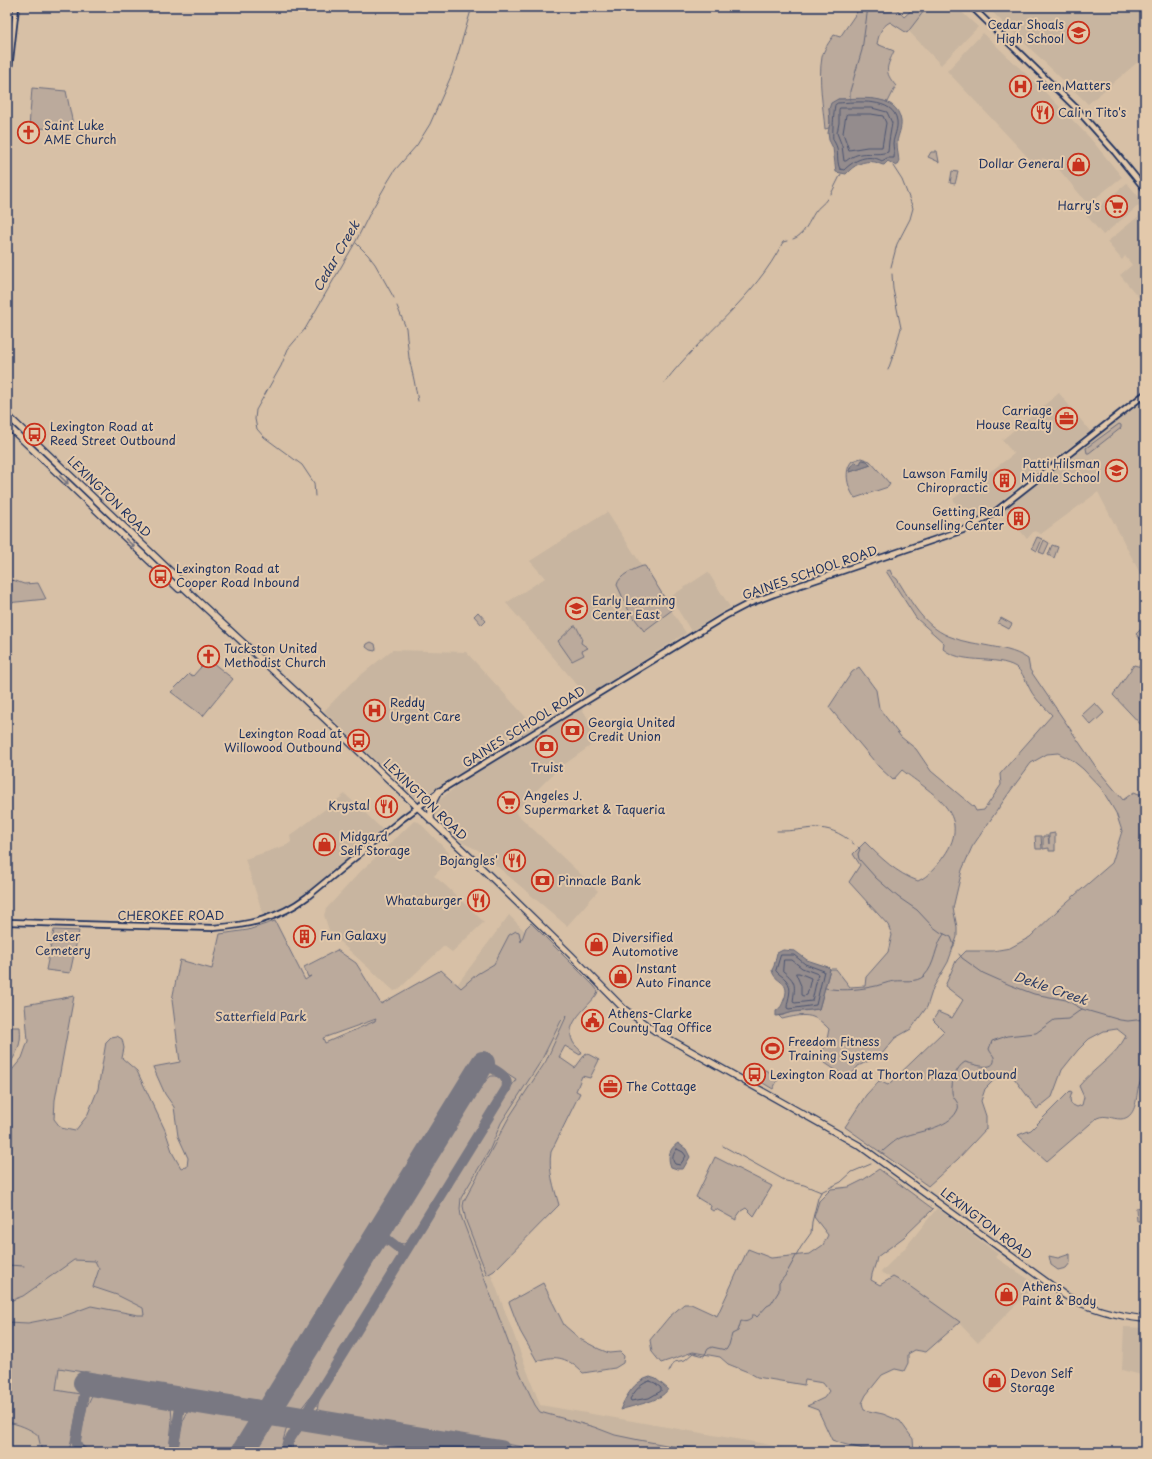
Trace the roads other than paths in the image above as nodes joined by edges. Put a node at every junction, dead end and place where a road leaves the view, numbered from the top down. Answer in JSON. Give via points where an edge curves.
{"nodes":[{"id":1,"x":16,"y":7,"type":"edge"},
{"id":2,"x":972,"y":7,"type":"edge"},
{"id":3,"x":7,"y":86,"type":"edge"},
{"id":4,"x":1145,"y":189,"type":"edge"},
{"id":5,"x":1145,"y":394,"type":"edge"},
{"id":6,"x":7,"y":415,"type":"edge"},
{"id":7,"x":7,"y":425,"type":"edge"},
{"id":8,"x":178,"y":578,"type":"junction"},
{"id":9,"x":169,"y":579,"type":"junction"},
{"id":10,"x":194,"y":597,"type":"junction"},
{"id":11,"x":439,"y":791,"type":"junction"},
{"id":12,"x":417,"y":807,"type":"junction"},
{"id":13,"x":431,"y":821,"type":"junction"},
{"id":14,"x":7,"y":922,"type":"edge"},
{"id":15,"x":1145,"y":1319,"type":"edge"}],
"edges":[{"from":1,"to":3,"type":"main road"},
{"from":2,"to":4,"type":"main road","via":[[1096,130]]},
{"from":5,"to":11,"type":"main road","name":"GAINES SCHOOL ROAD","via":[[1014,497],[970,528],[748,604],[724,616]]},
{"from":6,"to":8,"type":"highway","name":"LEXINGTON ROAD"},
{"from":7,"to":9,"type":"highway","name":"LEXINGTON ROAD","one_way":true},
{"from":8,"to":9,"type":"highway"},
{"from":8,"to":10,"type":"highway","name":"LEXINGTON ROAD","via":[[191,590]]},
{"from":9,"to":10,"type":"highway","name":"LEXINGTON ROAD","via":[[186,594]]},
{"from":10,"to":12,"type":"highway","name":"LEXINGTON ROAD"},
{"from":11,"to":12,"type":"main road","name":"GAINES SCHOOL ROAD"},
{"from":11,"to":13,"type":"highway","via":[[431,806]]},
{"from":12,"to":13,"type":"highway","name":"LEXINGTON ROAD"},
{"from":12,"to":14,"type":"main road","name":"CHEROKEE ROAD","via":[[298,903],[280,914],[260,920],[213,928]]},
{"from":13,"to":15,"type":"highway","name":"LEXINGTON ROAD","via":[[639,1021],[860,1146],[1066,1296],[1109,1313]]}]}
